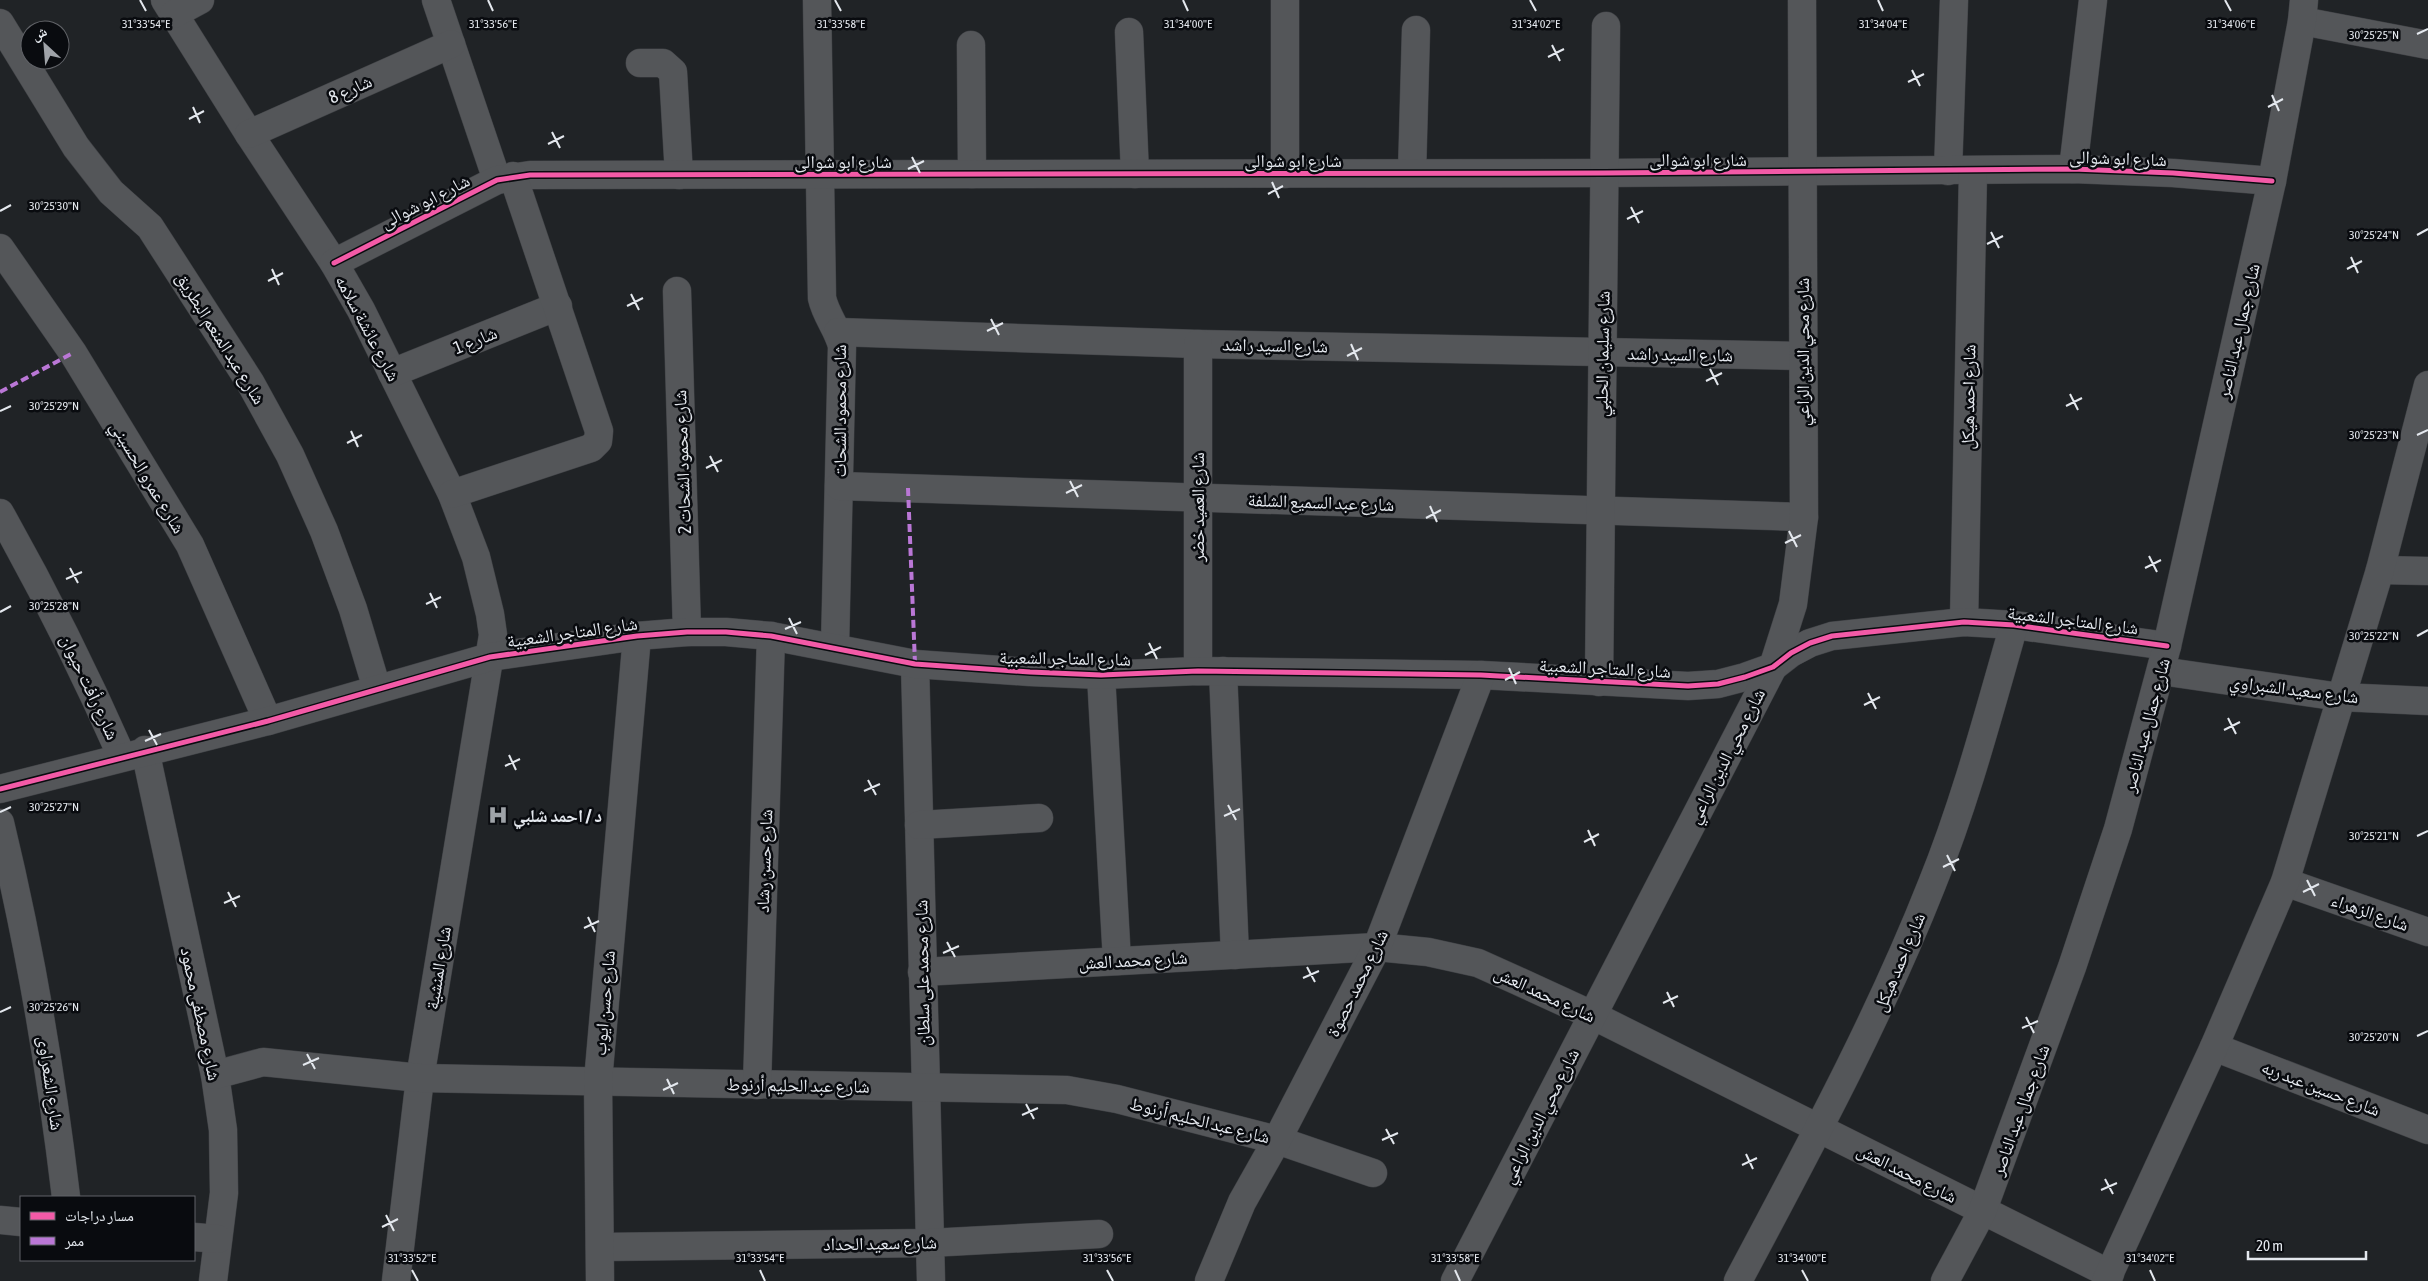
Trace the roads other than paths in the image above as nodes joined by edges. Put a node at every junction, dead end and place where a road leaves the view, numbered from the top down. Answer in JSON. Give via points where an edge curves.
{"nodes":[{"id":1,"x":200,"y":0,"type":"edge"},
{"id":2,"x":436,"y":0,"type":"edge"},
{"id":3,"x":817,"y":0,"type":"edge"},
{"id":4,"x":1285,"y":0,"type":"edge"},
{"id":5,"x":1954,"y":0,"type":"edge"},
{"id":6,"x":2093,"y":0,"type":"edge"},
{"id":7,"x":1802,"y":1,"type":"dead end"},
{"id":8,"x":170,"y":7,"type":"edge"},
{"id":9,"x":2303,"y":10,"type":"edge"},
{"id":10,"x":0,"y":24,"type":"edge"},
{"id":11,"x":1606,"y":26,"type":"dead end"},
{"id":12,"x":1416,"y":30,"type":"dead end"},
{"id":13,"x":1129,"y":32,"type":"dead end"},
{"id":14,"x":451,"y":44,"type":"junction"},
{"id":15,"x":971,"y":45,"type":"dead end"},
{"id":16,"x":2428,"y":45,"type":"edge"},
{"id":17,"x":640,"y":63,"type":"dead end"},
{"id":18,"x":249,"y":134,"type":"junction"},
{"id":19,"x":2073,"y":169,"type":"junction"},
{"id":20,"x":1960,"y":171,"type":"junction"},
{"id":21,"x":1801,"y":172,"type":"junction"},
{"id":22,"x":1412,"y":173,"type":"junction"},
{"id":23,"x":1604,"y":173,"type":"junction"},
{"id":24,"x":972,"y":174,"type":"junction"},
{"id":25,"x":1135,"y":174,"type":"junction"},
{"id":26,"x":1285,"y":174,"type":"junction"},
{"id":27,"x":678,"y":175,"type":"junction"},
{"id":28,"x":819,"y":175,"type":"junction"},
{"id":29,"x":505,"y":178,"type":"junction"},
{"id":30,"x":2272,"y":181,"type":"junction"},
{"id":31,"x":0,"y":248,"type":"edge"},
{"id":32,"x":334,"y":263,"type":"junction"},
{"id":33,"x":677,"y":291,"type":"dead end"},
{"id":34,"x":558,"y":306,"type":"junction"},
{"id":35,"x":838,"y":332,"type":"junction"},
{"id":36,"x":1198,"y":344,"type":"junction"},
{"id":37,"x":1602,"y":352,"type":"junction"},
{"id":38,"x":1802,"y":356,"type":"junction"},
{"id":39,"x":392,"y":373,"type":"junction"},
{"id":40,"x":2428,"y":384,"type":"edge"},
{"id":41,"x":839,"y":486,"type":"junction"},
{"id":42,"x":452,"y":494,"type":"junction"},
{"id":43,"x":1198,"y":498,"type":"junction"},
{"id":44,"x":1601,"y":511,"type":"junction"},
{"id":45,"x":0,"y":513,"type":"edge"},
{"id":46,"x":1804,"y":517,"type":"junction"},
{"id":47,"x":2380,"y":570,"type":"junction"},
{"id":48,"x":2428,"y":571,"type":"edge"},
{"id":49,"x":1964,"y":622,"type":"junction"},
{"id":50,"x":2014,"y":625,"type":"junction"},
{"id":51,"x":687,"y":632,"type":"junction"},
{"id":52,"x":636,"y":636,"type":"junction"},
{"id":53,"x":771,"y":636,"type":"junction"},
{"id":54,"x":835,"y":647,"type":"junction"},
{"id":55,"x":490,"y":657,"type":"junction"},
{"id":56,"x":2164,"y":658,"type":"junction"},
{"id":57,"x":915,"y":664,"type":"junction"},
{"id":58,"x":1773,"y":667,"type":"junction"},
{"id":59,"x":1210,"y":671,"type":"junction"},
{"id":60,"x":1101,"y":675,"type":"junction"},
{"id":61,"x":1481,"y":675,"type":"junction"},
{"id":62,"x":1599,"y":682,"type":"junction"},
{"id":63,"x":377,"y":689,"type":"junction"},
{"id":64,"x":2340,"y":697,"type":"junction"},
{"id":65,"x":2428,"y":701,"type":"edge"},
{"id":66,"x":268,"y":721,"type":"junction"},
{"id":67,"x":133,"y":754,"type":"junction"},
{"id":68,"x":0,"y":789,"type":"edge"},
{"id":69,"x":1039,"y":818,"type":"dead end"},
{"id":70,"x":0,"y":823,"type":"edge"},
{"id":71,"x":919,"y":825,"type":"junction"},
{"id":72,"x":2284,"y":882,"type":"junction"},
{"id":73,"x":2428,"y":932,"type":"edge"},
{"id":74,"x":1377,"y":947,"type":"junction"},
{"id":75,"x":1235,"y":955,"type":"junction"},
{"id":76,"x":1117,"y":961,"type":"junction"},
{"id":77,"x":922,"y":972,"type":"junction"},
{"id":78,"x":1592,"y":1015,"type":"junction"},
{"id":79,"x":2214,"y":1047,"type":"junction"},
{"id":80,"x":215,"y":1075,"type":"junction"},
{"id":81,"x":420,"y":1078,"type":"junction"},
{"id":82,"x":598,"y":1081,"type":"junction"},
{"id":83,"x":757,"y":1085,"type":"junction"},
{"id":84,"x":925,"y":1087,"type":"junction"},
{"id":85,"x":1819,"y":1128,"type":"junction"},
{"id":86,"x":2428,"y":1130,"type":"edge"},
{"id":87,"x":1278,"y":1140,"type":"junction"},
{"id":88,"x":1373,"y":1173,"type":"dead end"},
{"id":89,"x":66,"y":1196,"type":"edge"},
{"id":90,"x":1982,"y":1212,"type":"junction"},
{"id":91,"x":0,"y":1220,"type":"edge"},
{"id":92,"x":20,"y":1222,"type":"edge"},
{"id":93,"x":1099,"y":1234,"type":"dead end"},
{"id":94,"x":206,"y":1238,"type":"edge"},
{"id":95,"x":930,"y":1243,"type":"junction"},
{"id":96,"x":600,"y":1247,"type":"junction"},
{"id":97,"x":2108,"y":1278,"type":"edge"},
{"id":98,"x":213,"y":1281,"type":"edge"},
{"id":99,"x":396,"y":1281,"type":"edge"},
{"id":100,"x":600,"y":1281,"type":"edge"},
{"id":101,"x":931,"y":1281,"type":"edge"},
{"id":102,"x":1209,"y":1281,"type":"edge"},
{"id":103,"x":1455,"y":1281,"type":"edge"},
{"id":104,"x":1738,"y":1281,"type":"edge"},
{"id":105,"x":1945,"y":1281,"type":"edge"}],
"edges":[{"from":1,"to":8,"type":"street"},
{"from":2,"to":14,"type":"street"},
{"from":3,"to":28,"type":"street","name":"شارع محمود الشحات"},
{"from":4,"to":26,"type":"street"},
{"from":5,"to":20,"type":"street","name":"شارع احمد هيكل"},
{"from":6,"to":19,"type":"street"},
{"from":7,"to":21,"type":"street","name":"شارع محي الدين الراعي"},
{"from":8,"to":18,"type":"street","name":"شارع عائشة سلامه"},
{"from":9,"to":16,"type":"street"},
{"from":9,"to":30,"type":"street","name":"شارع جمال عبد الناصر"},
{"from":10,"to":63,"type":"street","name":"شارع عبد المنعم البطريق","via":[[76,147],[111,192],[155,234],[250,382],[290,455],[324,531],[353,609]]},
{"from":11,"to":23,"type":"street","name":"شارع سليمان الحلبي"},
{"from":12,"to":22,"type":"street"},
{"from":13,"to":25,"type":"street"},
{"from":14,"to":18,"type":"street","name":"شارع 8"},
{"from":14,"to":29,"type":"street"},
{"from":15,"to":24,"type":"street"},
{"from":17,"to":27,"type":"street","via":[[664,63],[673,72]]},
{"from":18,"to":32,"type":"street","name":"شارع عائشة سلامه"},
{"from":19,"to":20,"type":"street","name":"شارع ابو شوالى"},
{"from":19,"to":30,"type":"street","name":"شارع ابو شوالى"},
{"from":20,"to":21,"type":"street","name":"شارع ابو شوالى"},
{"from":20,"to":49,"type":"street","name":"شارع احمد هيكل"},
{"from":21,"to":23,"type":"street","name":"شارع ابو شوالى"},
{"from":21,"to":38,"type":"street","name":"شارع محي الدين الراعي"},
{"from":22,"to":23,"type":"street","name":"شارع ابو شوالى"},
{"from":22,"to":26,"type":"street","name":"شارع ابو شوالى"},
{"from":23,"to":37,"type":"street","name":"شارع سليمان الحلبي"},
{"from":24,"to":25,"type":"street","name":"شارع ابو شوالى"},
{"from":24,"to":28,"type":"street","name":"شارع ابو شوالى"},
{"from":25,"to":26,"type":"street","name":"شارع ابو شوالى"},
{"from":27,"to":28,"type":"street","name":"شارع ابو شوالى"},
{"from":27,"to":29,"type":"street","name":"شارع ابو شوالى"},
{"from":28,"to":35,"type":"street","name":"شارع محمود الشحات","via":[[822,298],[824,310]]},
{"from":29,"to":32,"type":"street","name":"شارع ابو شوالى"},
{"from":29,"to":34,"type":"street"},
{"from":30,"to":56,"type":"street","name":"شارع جمال عبد الناصر"},
{"from":31,"to":66,"type":"street","name":"شارع عمرو الحسيني","via":[[73,353],[190,545]]},
{"from":32,"to":39,"type":"street","name":"شارع عائشة سلامه"},
{"from":33,"to":51,"type":"street","name":"شارع محمود الشحات 2"},
{"from":34,"to":39,"type":"street","name":"شارع 1"},
{"from":34,"to":42,"type":"street","via":[[600,431],[598,441],[591,448]]},
{"from":35,"to":36,"type":"street","name":"شارع السيد راشد"},
{"from":35,"to":41,"type":"street","name":"شارع محمود الشحات","via":[[842,353]]},
{"from":36,"to":37,"type":"street","name":"شارع السيد راشد"},
{"from":36,"to":43,"type":"street","name":"شارع العميد خضر"},
{"from":37,"to":38,"type":"street","name":"شارع السيد راشد"},
{"from":37,"to":44,"type":"street","name":"شارع سليمان الحلبي"},
{"from":38,"to":46,"type":"street","name":"شارع محي الدين الراعي"},
{"from":39,"to":42,"type":"street","name":"شارع عائشة سلامه"},
{"from":40,"to":47,"type":"street"},
{"from":41,"to":43,"type":"street","name":"شارع عبد السميع الشلفة"},
{"from":41,"to":54,"type":"street","name":"شارع محمود الشحات"},
{"from":42,"to":55,"type":"street","name":"شارع عائشة سلامه","via":[[476,558],[490,614],[493,635]]},
{"from":43,"to":44,"type":"street","name":"شارع عبد السميع الشلفة"},
{"from":43,"to":59,"type":"street","name":"شارع العميد خضر"},
{"from":44,"to":46,"type":"street","name":"شارع عبد السميع الشلفة"},
{"from":44,"to":62,"type":"street","name":"شارع سليمان الحلبي"},
{"from":45,"to":67,"type":"street","name":"شارع رأفت حيوان","via":[[83,670]]},
{"from":46,"to":58,"type":"street","name":"شارع محي الدين الراعي","via":[[1793,604]]},
{"from":47,"to":48,"type":"street"},
{"from":47,"to":64,"type":"street"},
{"from":49,"to":50,"type":"street","name":"شارع المتاجر الشعبية"},
{"from":49,"to":58,"type":"street","name":"شارع المتاجر الشعبية","via":[[1832,636],[1797,649]]},
{"from":50,"to":56,"type":"street","name":"شارع المتاجر الشعبية"},
{"from":50,"to":85,"type":"street","name":"شارع احمد هيكل","via":[[1977,755],[1933,883],[1880,1008]]},
{"from":51,"to":52,"type":"street","name":"شارع المتاجر الشعبية"},
{"from":51,"to":53,"type":"street","name":"شارع المتاجر الشعبية"},
{"from":52,"to":55,"type":"street","name":"شارع المتاجر الشعبية"},
{"from":52,"to":82,"type":"street","name":"شارع حسن ايوب"},
{"from":53,"to":54,"type":"street","name":"شارع المتاجر الشعبية"},
{"from":53,"to":83,"type":"street","name":"شارع حسن رشاد"},
{"from":54,"to":57,"type":"street","name":"شارع المتاجر الشعبية"},
{"from":55,"to":63,"type":"street","name":"شارع المتاجر الشعبية"},
{"from":55,"to":81,"type":"street","name":"شارع المنشية"},
{"from":56,"to":64,"type":"street","name":"شارع سعيد الشبراوي"},
{"from":56,"to":90,"type":"street","name":"شارع جمال عبد الناصر","via":[[2118,829],[2072,967]]},
{"from":57,"to":60,"type":"street","name":"شارع المتاجر الشعبية"},
{"from":57,"to":71,"type":"street","name":"شارع محمد على سلطان"},
{"from":58,"to":62,"type":"street","name":"شارع المتاجر الشعبية","via":[[1718,684],[1688,686]]},
{"from":58,"to":78,"type":"street","name":"شارع محي الدين الراعي"},
{"from":59,"to":60,"type":"street","name":"شارع المتاجر الشعبية"},
{"from":59,"to":61,"type":"street","name":"شارع المتاجر الشعبية"},
{"from":59,"to":75,"type":"street","name":"شارع العميد خضر"},
{"from":60,"to":76,"type":"street"},
{"from":61,"to":62,"type":"street","name":"شارع المتاجر الشعبية"},
{"from":61,"to":74,"type":"street","name":"شارع محمد حصوة"},
{"from":63,"to":66,"type":"street","name":"شارع المتاجر الشعبية"},
{"from":64,"to":65,"type":"street","name":"شارع سعيد الشبراوي"},
{"from":64,"to":72,"type":"street"},
{"from":66,"to":67,"type":"street","name":"شارع المتاجر الشعبية"},
{"from":67,"to":68,"type":"street","name":"شارع المتاجر الشعبية"},
{"from":67,"to":80,"type":"street","name":"شارع مصطفى محمود"},
{"from":69,"to":71,"type":"street"},
{"from":70,"to":89,"type":"street","name":"شارع الشعراوى","via":[[39,1007]]},
{"from":71,"to":77,"type":"street","name":"شارع محمد على سلطان"},
{"from":72,"to":73,"type":"street","name":"شارع الزهراء"},
{"from":72,"to":79,"type":"street"},
{"from":74,"to":75,"type":"street","name":"شارع محمد العش"},
{"from":74,"to":78,"type":"street","name":"شارع محمد العش","via":[[1428,952],[1478,964]]},
{"from":74,"to":87,"type":"street","name":"شارع محمد حصوة"},
{"from":75,"to":76,"type":"street","name":"شارع محمد العش"},
{"from":76,"to":77,"type":"street","name":"شارع محمد العش"},
{"from":77,"to":84,"type":"street","name":"شارع محمد على سلطان"},
{"from":78,"to":85,"type":"street","name":"شارع محمد العش"},
{"from":78,"to":103,"type":"street","name":"شارع محي الدين الراعي"},
{"from":79,"to":86,"type":"street","name":"شارع حسين عبد ربه"},
{"from":79,"to":97,"type":"street"},
{"from":80,"to":81,"type":"street","name":"شارع عبد الحليم أرنوط","via":[[263,1062]]},
{"from":80,"to":94,"type":"street","name":"شارع مصطفى محمود","via":[[223,1130],[224,1194]]},
{"from":81,"to":82,"type":"street","name":"شارع عبد الحليم أرنوط"},
{"from":81,"to":99,"type":"street","name":"شارع المنشية"},
{"from":82,"to":83,"type":"street","name":"شارع عبد الحليم أرنوط"},
{"from":82,"to":96,"type":"street","name":"شارع حسن ايوب"},
{"from":83,"to":84,"type":"street","name":"شارع عبد الحليم أرنوط"},
{"from":84,"to":87,"type":"street","name":"شارع عبد الحليم أرنوط","via":[[1067,1090],[1117,1099]]},
{"from":84,"to":95,"type":"street","name":"شارع محمد على سلطان"},
{"from":85,"to":90,"type":"street","name":"شارع محمد العش"},
{"from":85,"to":104,"type":"street","name":"شارع احمد هيكل"},
{"from":87,"to":88,"type":"street","name":"شارع عبد الحليم أرنوط"},
{"from":87,"to":102,"type":"street","name":"شارع محمد حصوة","via":[[1242,1202]]},
{"from":90,"to":97,"type":"street","name":"شارع محمد العش"},
{"from":90,"to":105,"type":"street","name":"شارع جمال عبد الناصر"},
{"from":91,"to":92,"type":"street"},
{"from":93,"to":95,"type":"street","name":"شارع سعيد الحداد"},
{"from":94,"to":98,"type":"street","name":"شارع مصطفى محمود"},
{"from":95,"to":96,"type":"street","name":"شارع سعيد الحداد"},
{"from":95,"to":101,"type":"street","name":"شارع محمد على سلطان"},
{"from":96,"to":100,"type":"street","name":"شارع حسن ايوب"}]}
